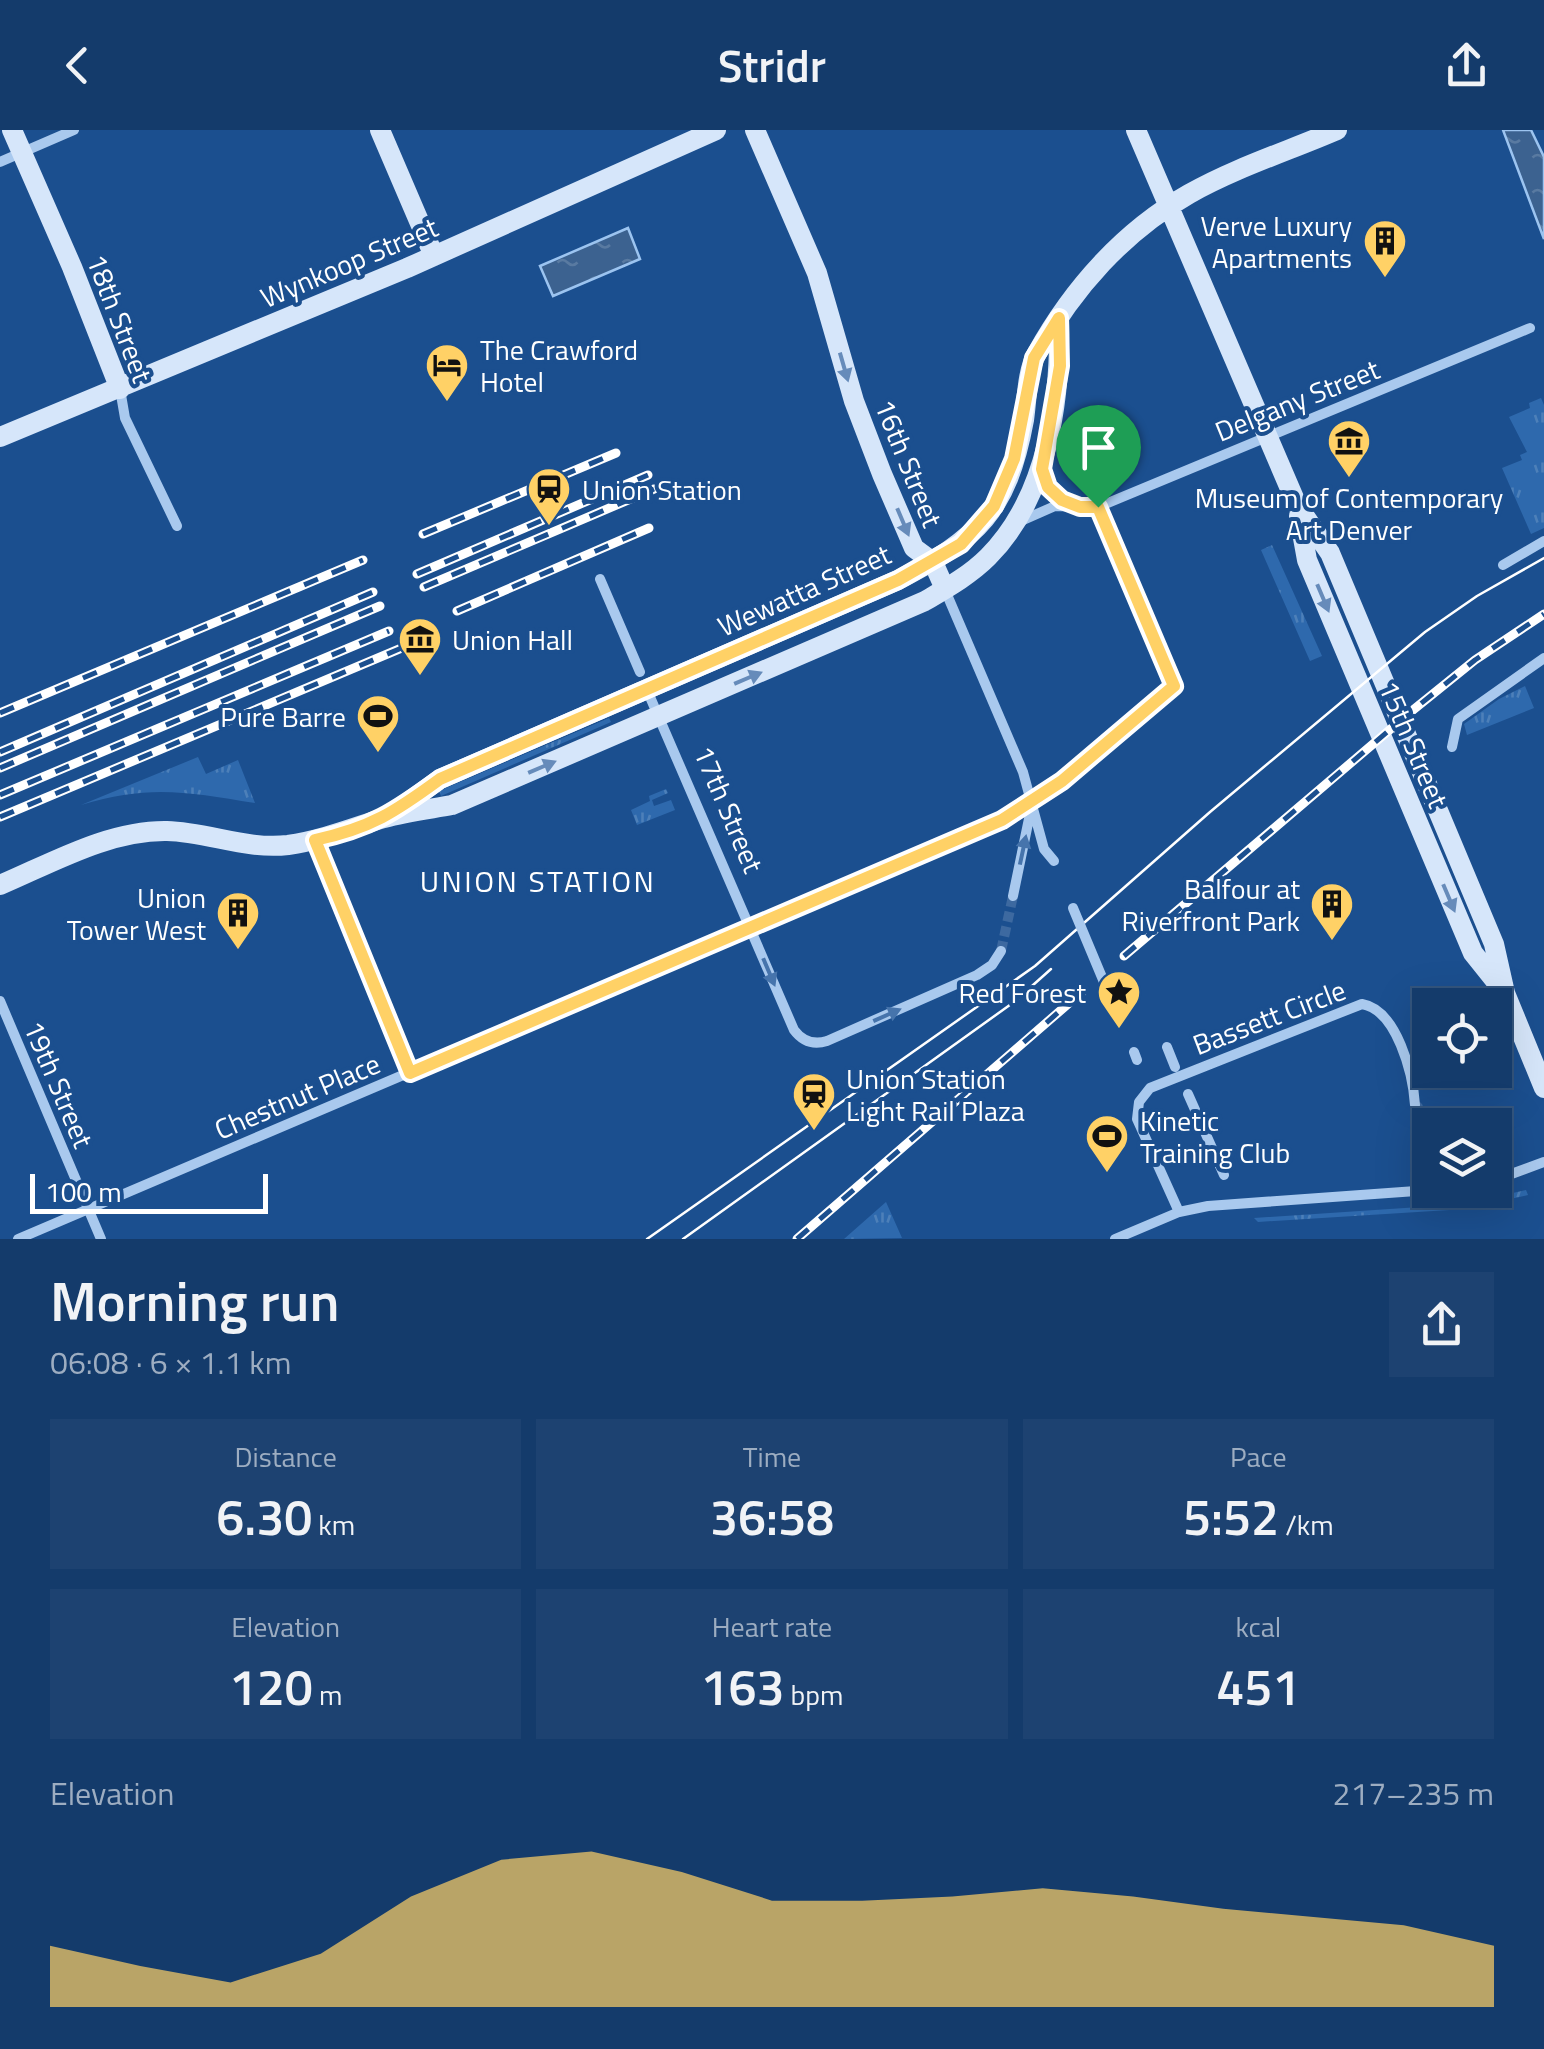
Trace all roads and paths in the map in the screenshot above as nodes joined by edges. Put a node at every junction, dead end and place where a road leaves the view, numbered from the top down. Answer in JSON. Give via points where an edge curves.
{"nodes":[{"id":1,"x":12,"y":130,"type":"edge"},
{"id":2,"x":74,"y":130,"type":"edge"},
{"id":3,"x":380,"y":130,"type":"edge"},
{"id":4,"x":716,"y":130,"type":"edge"},
{"id":5,"x":756,"y":130,"type":"edge"},
{"id":6,"x":1136,"y":130,"type":"edge"},
{"id":7,"x":1337,"y":130,"type":"edge"},
{"id":8,"x":21,"y":152,"type":"junction"},
{"id":9,"x":0,"y":162,"type":"edge"},
{"id":10,"x":1169,"y":207,"type":"junction"},
{"id":11,"x":434,"y":256,"type":"junction"},
{"id":12,"x":1059,"y":318,"type":"junction"},
{"id":13,"x":1530,"y":328,"type":"dead end"},
{"id":14,"x":120,"y":389,"type":"junction"},
{"id":15,"x":0,"y":437,"type":"edge"},
{"id":16,"x":1268,"y":437,"type":"junction"},
{"id":17,"x":1042,"y":458,"type":"junction"},
{"id":18,"x":1080,"y":507,"type":"junction"},
{"id":19,"x":1098,"y":507,"type":"junction"},
{"id":20,"x":177,"y":526,"type":"dead end"},
{"id":21,"x":1006,"y":535,"type":"junction"},
{"id":22,"x":1544,"y":541,"type":"edge"},
{"id":23,"x":933,"y":562,"type":"junction"},
{"id":24,"x":1503,"y":565,"type":"dead end"},
{"id":25,"x":600,"y":580,"type":"dead end"},
{"id":26,"x":945,"y":589,"type":"junction"},
{"id":27,"x":1544,"y":658,"type":"edge"},
{"id":28,"x":643,"y":680,"type":"junction"},
{"id":29,"x":659,"y":716,"type":"junction"},
{"id":30,"x":1452,"y":748,"type":"dead end"},
{"id":31,"x":1032,"y":803,"type":"junction"},
{"id":32,"x":387,"y":817,"type":"junction"},
{"id":33,"x":315,"y":840,"type":"junction"},
{"id":34,"x":1054,"y":861,"type":"dead end"},
{"id":35,"x":0,"y":885,"type":"edge"},
{"id":36,"x":1013,"y":896,"type":"tunnel mouth"},
{"id":37,"x":1074,"y":908,"type":"dead end"},
{"id":38,"x":750,"y":928,"type":"junction"},
{"id":39,"x":1001,"y":951,"type":"tunnel mouth"},
{"id":40,"x":0,"y":1001,"type":"edge"},
{"id":41,"x":1114,"y":1006,"type":"dead end"},
{"id":42,"x":1166,"y":1047,"type":"dead end"},
{"id":43,"x":1175,"y":1067,"type":"dead end"},
{"id":44,"x":410,"y":1073,"type":"junction"},
{"id":45,"x":1544,"y":1088,"type":"edge"},
{"id":46,"x":1188,"y":1094,"type":"dead end"},
{"id":47,"x":1415,"y":1105,"type":"tunnel mouth"},
{"id":48,"x":1544,"y":1162,"type":"edge"},
{"id":49,"x":1512,"y":1174,"type":"edge"},
{"id":50,"x":1224,"y":1175,"type":"dead end"},
{"id":51,"x":1412,"y":1191,"type":"edge"},
{"id":52,"x":88,"y":1209,"type":"junction"},
{"id":53,"x":1179,"y":1212,"type":"junction"},
{"id":54,"x":18,"y":1239,"type":"edge"},
{"id":55,"x":101,"y":1239,"type":"edge"},
{"id":56,"x":1115,"y":1239,"type":"edge"}],
"edges":[{"from":1,"to":8,"type":"street","name":"18th Street"},
{"from":2,"to":8,"type":"street"},
{"from":3,"to":11,"type":"street"},
{"from":4,"to":11,"type":"street","name":"Wynkoop Street"},
{"from":5,"to":23,"type":"street","name":"16th Street","one_way":true,"via":[[818,273],[882,474],[914,548]]},
{"from":6,"to":10,"type":"street","name":"15th Street"},
{"from":7,"to":10,"type":"street","name":"Wewatta Street"},
{"from":8,"to":9,"type":"street"},
{"from":8,"to":14,"type":"street","name":"18th Street"},
{"from":10,"to":12,"type":"street","name":"Wewatta Street","via":[[1092,273]]},
{"from":10,"to":16,"type":"street","name":"15th Street"},
{"from":11,"to":14,"type":"street","name":"Wynkoop Street"},
{"from":12,"to":17,"type":"street","name":"Wewatta Street","via":[[1060,366]]},
{"from":12,"to":23,"type":"street","name":"Wewatta Street","via":[[1034,358],[1002,492],[974,532]]},
{"from":13,"to":16,"type":"street","name":"Delgany Street"},
{"from":14,"to":15,"type":"street","name":"Wynkoop Street"},
{"from":14,"to":20,"type":"street","name":"18th Street","via":[[126,418]]},
{"from":16,"to":19,"type":"street","name":"Delgany Street"},
{"from":16,"to":45,"type":"street","name":"15th Street","via":[[1297,505],[1307,560],[1472,953],[1505,993]]},
{"from":17,"to":18,"type":"street","via":[[1048,487]]},
{"from":17,"to":21,"type":"street","name":"Wewatta Street"},
{"from":18,"to":19,"type":"street","name":"Delgany Street"},
{"from":18,"to":21,"type":"street","name":"Delgany Street","via":[[1043,509]]},
{"from":19,"to":31,"type":"street","name":"Chestnut Place","via":[[1174,686]]},
{"from":21,"to":26,"type":"street","name":"Wewatta Street"},
{"from":22,"to":24,"type":"street"},
{"from":23,"to":26,"type":"street","name":"16th Street"},
{"from":23,"to":28,"type":"street","name":"Wewatta Street"},
{"from":25,"to":28,"type":"street","name":"17th Street"},
{"from":29,"to":26,"type":"street","name":"Wewatta Street","one_way":true},
{"from":26,"to":31,"type":"street","name":"16th Street"},
{"from":27,"to":30,"type":"street","via":[[1458,719]]},
{"from":28,"to":29,"type":"street","name":"17th Street"},
{"from":28,"to":32,"type":"street","name":"Wewatta Street","via":[[440,779]]},
{"from":32,"to":29,"type":"street","name":"Wewatta Street","one_way":true,"via":[[452,805]]},
{"from":29,"to":38,"type":"street","name":"17th Street"},
{"from":31,"to":34,"type":"street","name":"16th Street","via":[[1044,849]]},
{"from":36,"to":31,"type":"street","one_way":true},
{"from":31,"to":38,"type":"street","name":"Chestnut Place"},
{"from":32,"to":33,"type":"street","name":"Wewatta Street"},
{"from":33,"to":35,"type":"street","name":"Wewatta Street","via":[[264,846],[189,832],[140,832]]},
{"from":33,"to":44,"type":"street"},
{"from":37,"to":41,"type":"street","bridge":true},
{"from":38,"to":39,"type":"street","name":"17th Street","one_way":true,"via":[[794,1030],[808,1042],[822,1042],[992,965]]},
{"from":38,"to":44,"type":"street","name":"Chestnut Place"},
{"from":40,"to":52,"type":"street","name":"19th Street"},
{"from":42,"to":43,"type":"street"},
{"from":44,"to":52,"type":"street","name":"Chestnut Place"},
{"from":46,"to":50,"type":"street"},
{"from":47,"to":53,"type":"street","name":"Bassett Circle","via":[[1412,1076],[1388,1020],[1362,1004],[1150,1088],[1137,1119]]},
{"from":48,"to":49,"type":"street"},
{"from":51,"to":53,"type":"street"},
{"from":52,"to":54,"type":"street","name":"Chestnut Place"},
{"from":52,"to":55,"type":"street","name":"19th Street"},
{"from":53,"to":56,"type":"street"}]}
